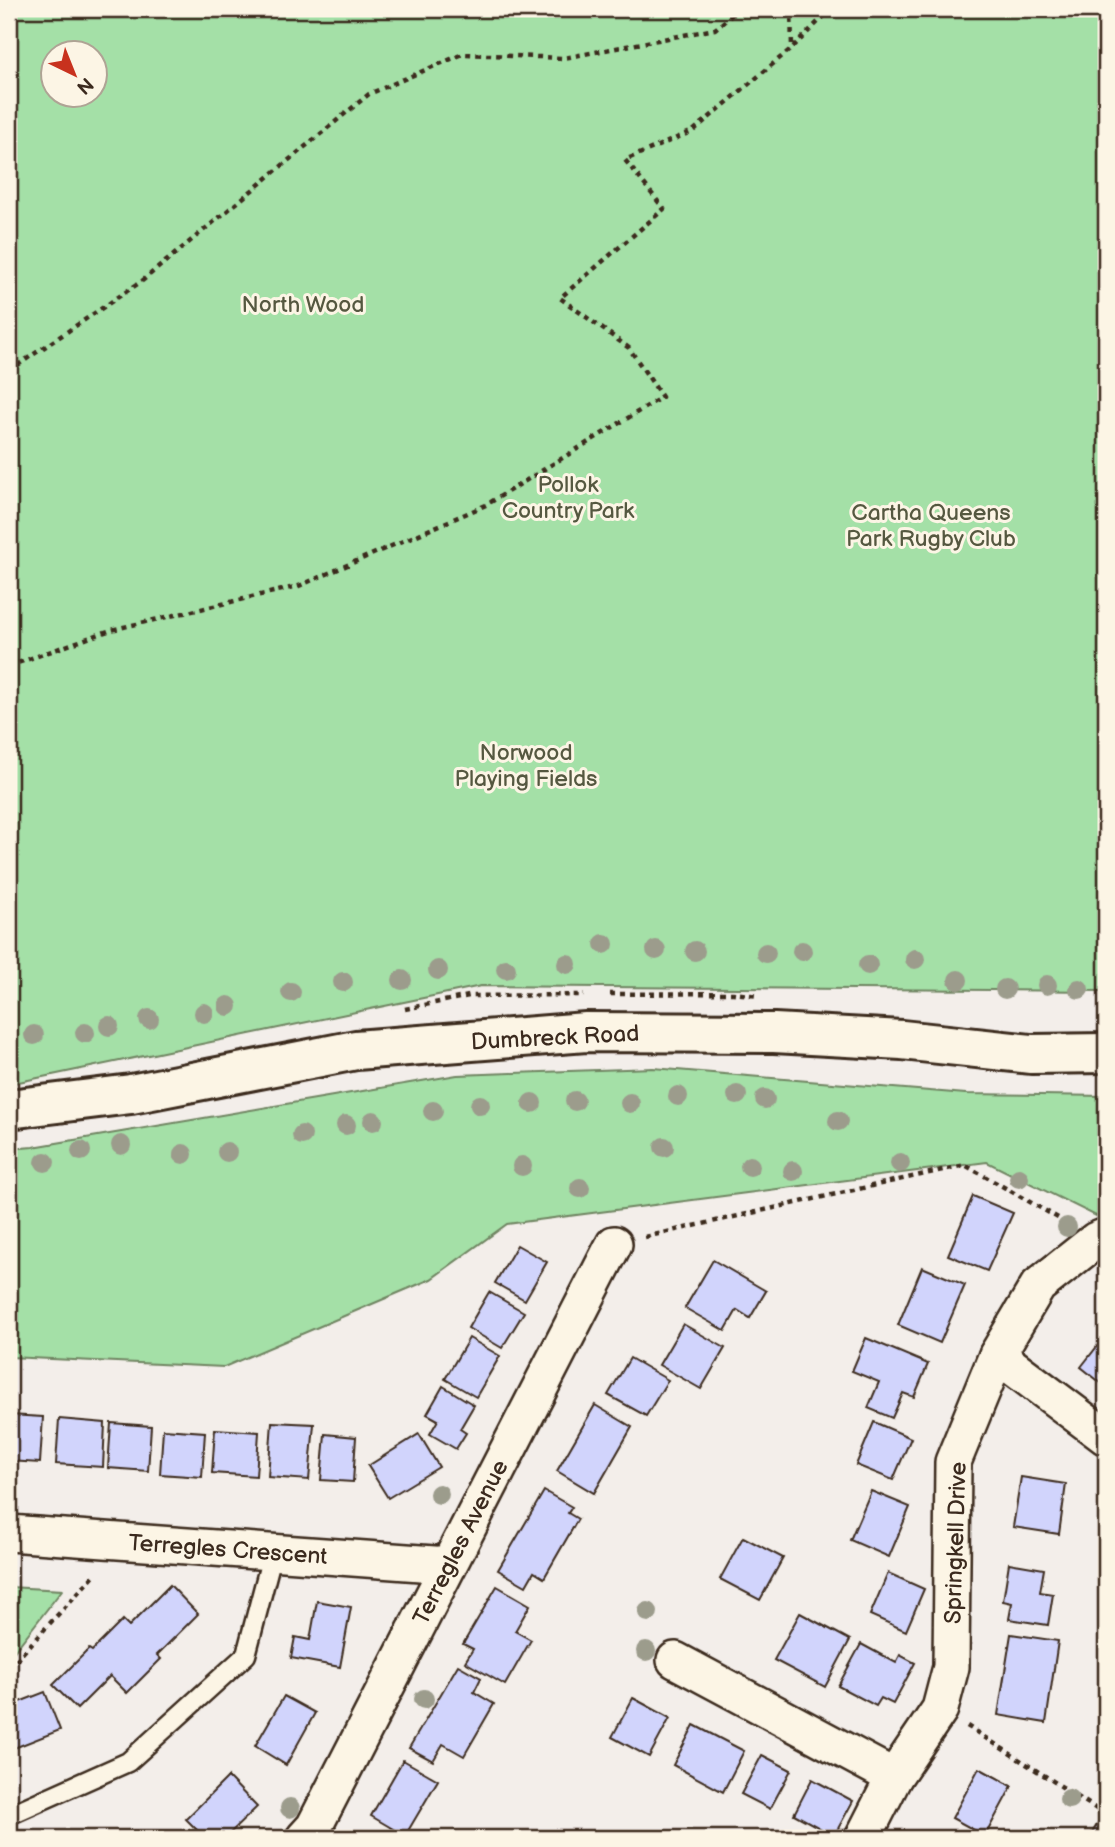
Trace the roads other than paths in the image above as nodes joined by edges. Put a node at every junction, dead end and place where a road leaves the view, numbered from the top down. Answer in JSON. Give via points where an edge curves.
{"nodes":[{"id":1,"x":1106,"y":1053,"type":"edge"},
{"id":2,"x":9,"y":1109,"type":"edge"},
{"id":3,"x":1101,"y":1238,"type":"edge"},
{"id":4,"x":614,"y":1244,"type":"road end"},
{"id":5,"x":997,"y":1355,"type":"junction"},
{"id":6,"x":1106,"y":1437,"type":"edge"},
{"id":7,"x":9,"y":1533,"type":"edge"},
{"id":8,"x":274,"y":1552,"type":"junction"},
{"id":9,"x":448,"y":1565,"type":"junction"},
{"id":10,"x":675,"y":1660,"type":"dead end"},
{"id":11,"x":894,"y":1777,"type":"junction"},
{"id":12,"x":9,"y":1815,"type":"edge"},
{"id":13,"x":304,"y":1838,"type":"edge"},
{"id":14,"x":863,"y":1838,"type":"edge"}],
"edges":[{"from":1,"to":2,"type":"main road","name":"Dumbreck Road","via":[[1031,1054],[774,1033],[586,1032],[356,1050],[131,1094]]},
{"from":3,"to":5,"type":"street","name":"Springkell Drive","via":[[1038,1286]]},
{"from":4,"to":9,"type":"street","name":"Terregles Avenue"},
{"from":5,"to":6,"type":"street"},
{"from":5,"to":11,"type":"street","name":"Springkell Drive","via":[[953,1462],[951,1667],[940,1709]]},
{"from":7,"to":8,"type":"street","name":"Terregles Crescent"},
{"from":8,"to":9,"type":"street","name":"Terregles Crescent"},
{"from":8,"to":12,"type":"lane","via":[[246,1655],[128,1762]]},
{"from":9,"to":13,"type":"street","name":"Terregles Avenue","via":[[314,1827]]},
{"from":10,"to":11,"type":"street"},
{"from":11,"to":14,"type":"street","name":"Springkell Drive"}]}
